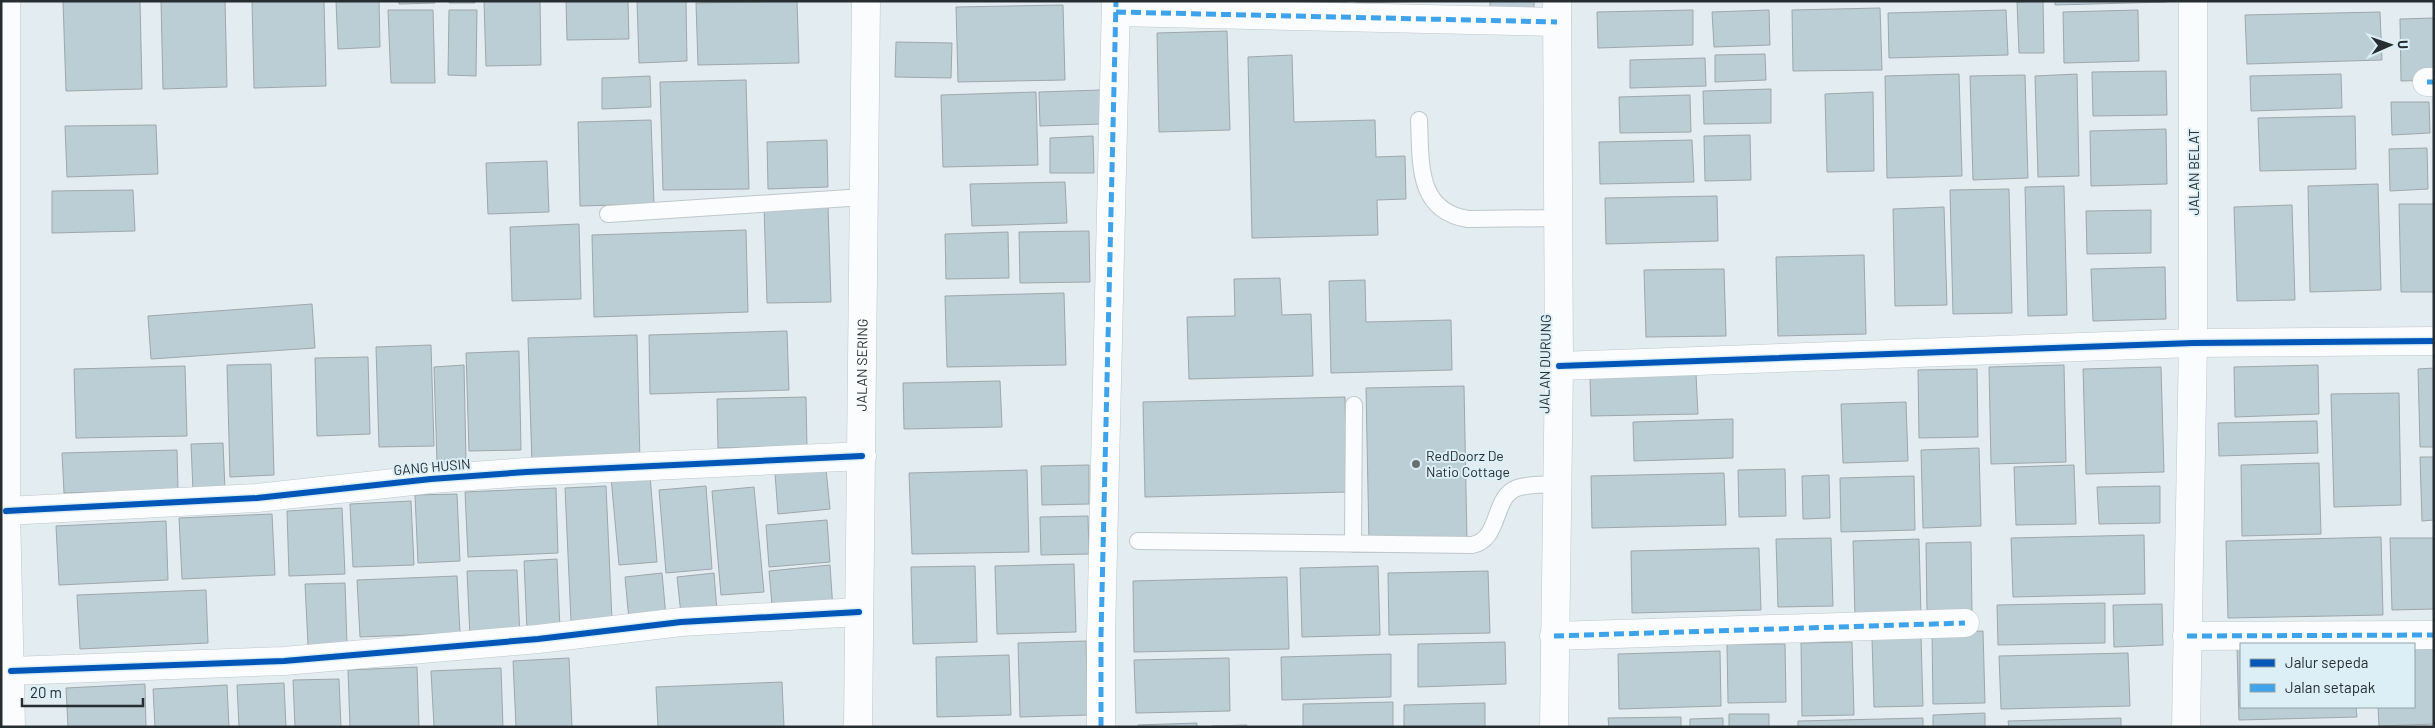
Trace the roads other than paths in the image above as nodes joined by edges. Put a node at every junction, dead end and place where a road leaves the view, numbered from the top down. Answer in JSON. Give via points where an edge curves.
{"nodes":[{"id":1,"x":6,"y":1,"type":"edge"},
{"id":2,"x":866,"y":1,"type":"edge"},
{"id":3,"x":2193,"y":1,"type":"edge"},
{"id":4,"x":1116,"y":7,"type":"edge"},
{"id":5,"x":1557,"y":12,"type":"edge"},
{"id":6,"x":1420,"y":120,"type":"dead end"},
{"id":7,"x":864,"y":197,"type":"junction"},
{"id":8,"x":608,"y":214,"type":"dead end"},
{"id":9,"x":1558,"y":218,"type":"junction"},
{"id":10,"x":2434,"y":341,"type":"edge"},
{"id":11,"x":2193,"y":343,"type":"junction"},
{"id":12,"x":1559,"y":366,"type":"junction"},
{"id":13,"x":1354,"y":405,"type":"dead end"},
{"id":14,"x":862,"y":456,"type":"junction"},
{"id":15,"x":1556,"y":484,"type":"junction"},
{"id":16,"x":6,"y":511,"type":"junction"},
{"id":17,"x":1138,"y":541,"type":"dead end"},
{"id":18,"x":1352,"y":544,"type":"junction"},
{"id":19,"x":859,"y":612,"type":"junction"},
{"id":20,"x":1966,"y":623,"type":"dead end"},
{"id":21,"x":2434,"y":635,"type":"edge"},
{"id":22,"x":1554,"y":636,"type":"junction"},
{"id":23,"x":2187,"y":636,"type":"junction"},
{"id":24,"x":11,"y":671,"type":"junction"},
{"id":25,"x":11,"y":727,"type":"edge"},
{"id":26,"x":858,"y":727,"type":"edge"},
{"id":27,"x":1101,"y":727,"type":"edge"},
{"id":28,"x":1554,"y":727,"type":"edge"},
{"id":29,"x":2186,"y":727,"type":"edge"}],
"edges":[{"from":1,"to":16,"type":"street"},
{"from":2,"to":7,"type":"street","name":"JALAN SERING"},
{"from":3,"to":11,"type":"street","name":"JALAN BELAT"},
{"from":4,"to":5,"type":"street"},
{"from":4,"to":27,"type":"street"},
{"from":5,"to":9,"type":"street","name":"JALAN DURUNG"},
{"from":6,"to":9,"type":"lane","via":[[1424,180],[1434,202],[1443,210],[1468,219]]},
{"from":7,"to":8,"type":"lane"},
{"from":7,"to":14,"type":"street","name":"JALAN SERING"},
{"from":9,"to":12,"type":"street","name":"JALAN DURUNG"},
{"from":10,"to":11,"type":"street"},
{"from":11,"to":12,"type":"street"},
{"from":11,"to":23,"type":"street","name":"JALAN BELAT"},
{"from":12,"to":15,"type":"street","name":"JALAN DURUNG"},
{"from":13,"to":18,"type":"lane"},
{"from":14,"to":16,"type":"street","name":"GANG HUSIN","via":[[526,472],[257,498]]},
{"from":14,"to":19,"type":"street","name":"JALAN SERING"},
{"from":15,"to":18,"type":"lane","via":[[1510,492],[1504,498],[1487,536],[1477,544]]},
{"from":15,"to":22,"type":"street","name":"JALAN DURUNG"},
{"from":16,"to":24,"type":"street"},
{"from":17,"to":18,"type":"lane"},
{"from":19,"to":24,"type":"street","via":[[681,622],[538,639],[284,661]]},
{"from":19,"to":26,"type":"street","name":"JALAN SERING"},
{"from":20,"to":22,"type":"street"},
{"from":21,"to":23,"type":"street"},
{"from":22,"to":28,"type":"street","name":"JALAN DURUNG"},
{"from":23,"to":29,"type":"street","name":"JALAN BELAT"},
{"from":24,"to":25,"type":"street"}]}
